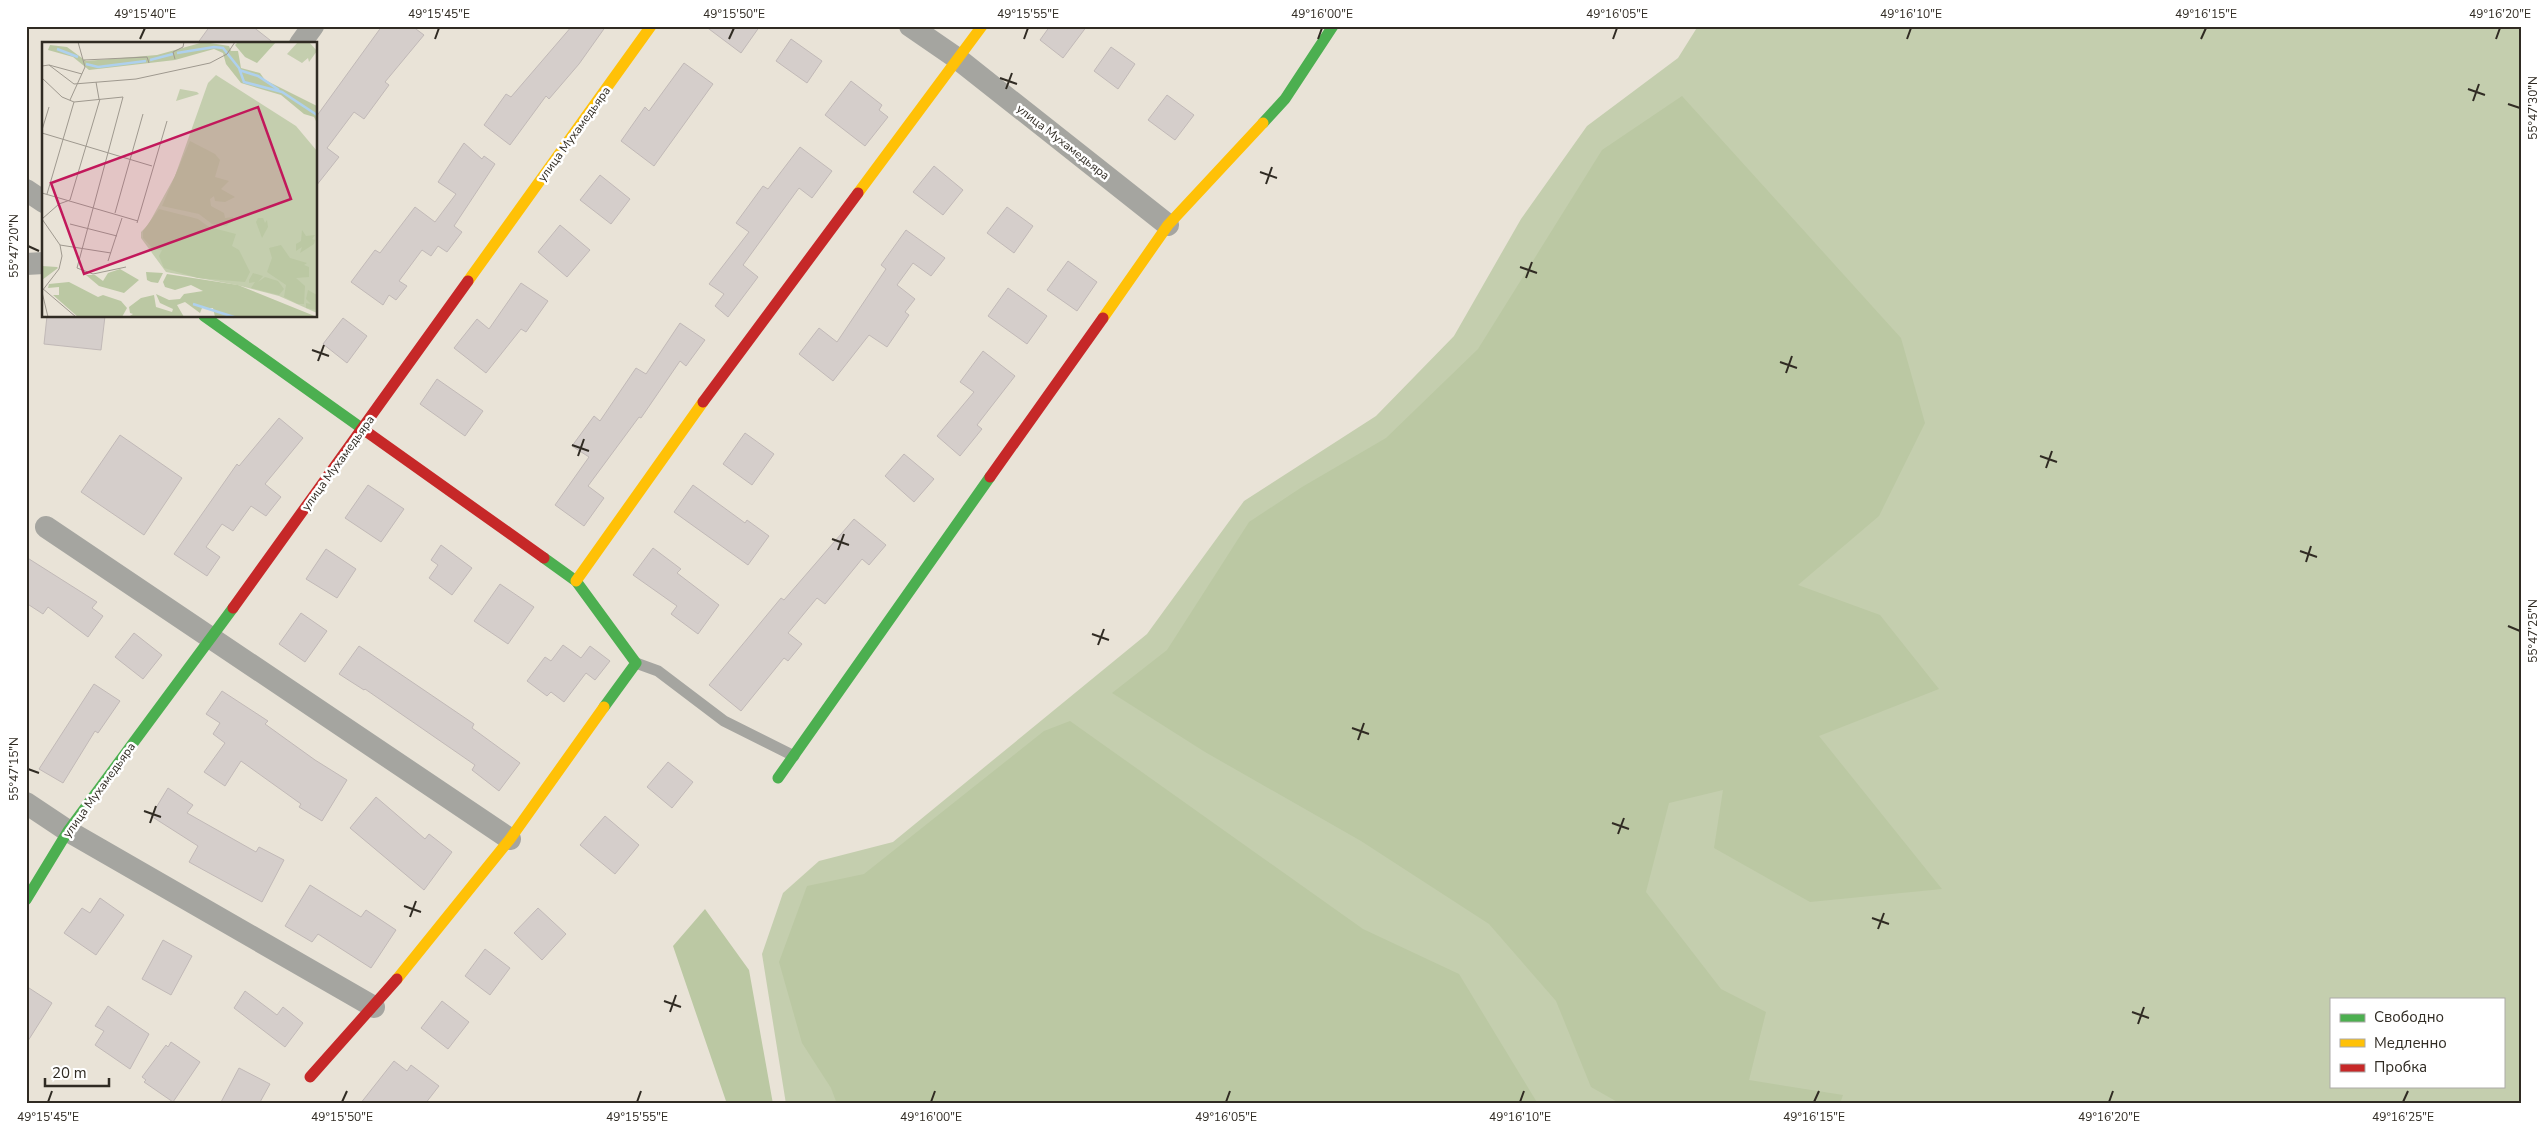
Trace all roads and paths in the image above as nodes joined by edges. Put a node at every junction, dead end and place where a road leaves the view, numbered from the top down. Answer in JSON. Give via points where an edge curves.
{"nodes":[{"id":1,"x":313,"y":26,"type":"edge"},
{"id":2,"x":651,"y":26,"type":"edge"},
{"id":3,"x":910,"y":26,"type":"edge"},
{"id":4,"x":982,"y":26,"type":"edge"},
{"id":5,"x":1333,"y":26,"type":"edge"},
{"id":6,"x":301,"y":42,"type":"edge"},
{"id":7,"x":958,"y":59,"type":"junction"},
{"id":8,"x":26,"y":190,"type":"edge"},
{"id":9,"x":42,"y":201,"type":"edge"},
{"id":10,"x":1168,"y":225,"type":"junction"},
{"id":11,"x":42,"y":263,"type":"edge"},
{"id":12,"x":26,"y":264,"type":"edge"},
{"id":13,"x":207,"y":318,"type":"edge"},
{"id":14,"x":363,"y":429,"type":"junction"},
{"id":15,"x":46,"y":527,"type":"dead end"},
{"id":16,"x":576,"y":581,"type":"junction"},
{"id":17,"x":211,"y":639,"type":"junction"},
{"id":18,"x":636,"y":663,"type":"junction"},
{"id":19,"x":794,"y":756,"type":"junction"},
{"id":20,"x":778,"y":778,"type":"dead end"},
{"id":21,"x":26,"y":803,"type":"edge"},
{"id":22,"x":68,"y":831,"type":"junction"},
{"id":23,"x":510,"y":839,"type":"junction"},
{"id":24,"x":26,"y":900,"type":"edge"},
{"id":25,"x":374,"y":1008,"type":"junction"},
{"id":26,"x":310,"y":1078,"type":"dead end"}],
"edges":[{"from":1,"to":6,"type":"street"},
{"from":2,"to":14,"type":"street","name":"улица Мухамедьяра"},
{"from":3,"to":7,"type":"street","name":"улица Мухамедьяра"},
{"from":4,"to":7,"type":"street"},
{"from":5,"to":10,"type":"street","via":[[1285,99]]},
{"from":7,"to":10,"type":"street","name":"улица Мухамедьяра"},
{"from":7,"to":16,"type":"street","via":[[691,418]]},
{"from":8,"to":9,"type":"street"},
{"from":10,"to":19,"type":"street"},
{"from":11,"to":12,"type":"street"},
{"from":13,"to":14,"type":"street"},
{"from":14,"to":16,"type":"street"},
{"from":14,"to":17,"type":"street","name":"улица Мухамедьяра"},
{"from":15,"to":17,"type":"street"},
{"from":16,"to":18,"type":"street"},
{"from":17,"to":22,"type":"street","name":"улица Мухамедьяра"},
{"from":17,"to":23,"type":"street"},
{"from":18,"to":19,"type":"lane","via":[[658,671],[724,721]]},
{"from":18,"to":23,"type":"street"},
{"from":19,"to":20,"type":"street"},
{"from":21,"to":22,"type":"street"},
{"from":22,"to":24,"type":"street","name":"улица Мухамедьяра"},
{"from":22,"to":25,"type":"street"},
{"from":23,"to":25,"type":"street"},
{"from":25,"to":26,"type":"street"}]}
